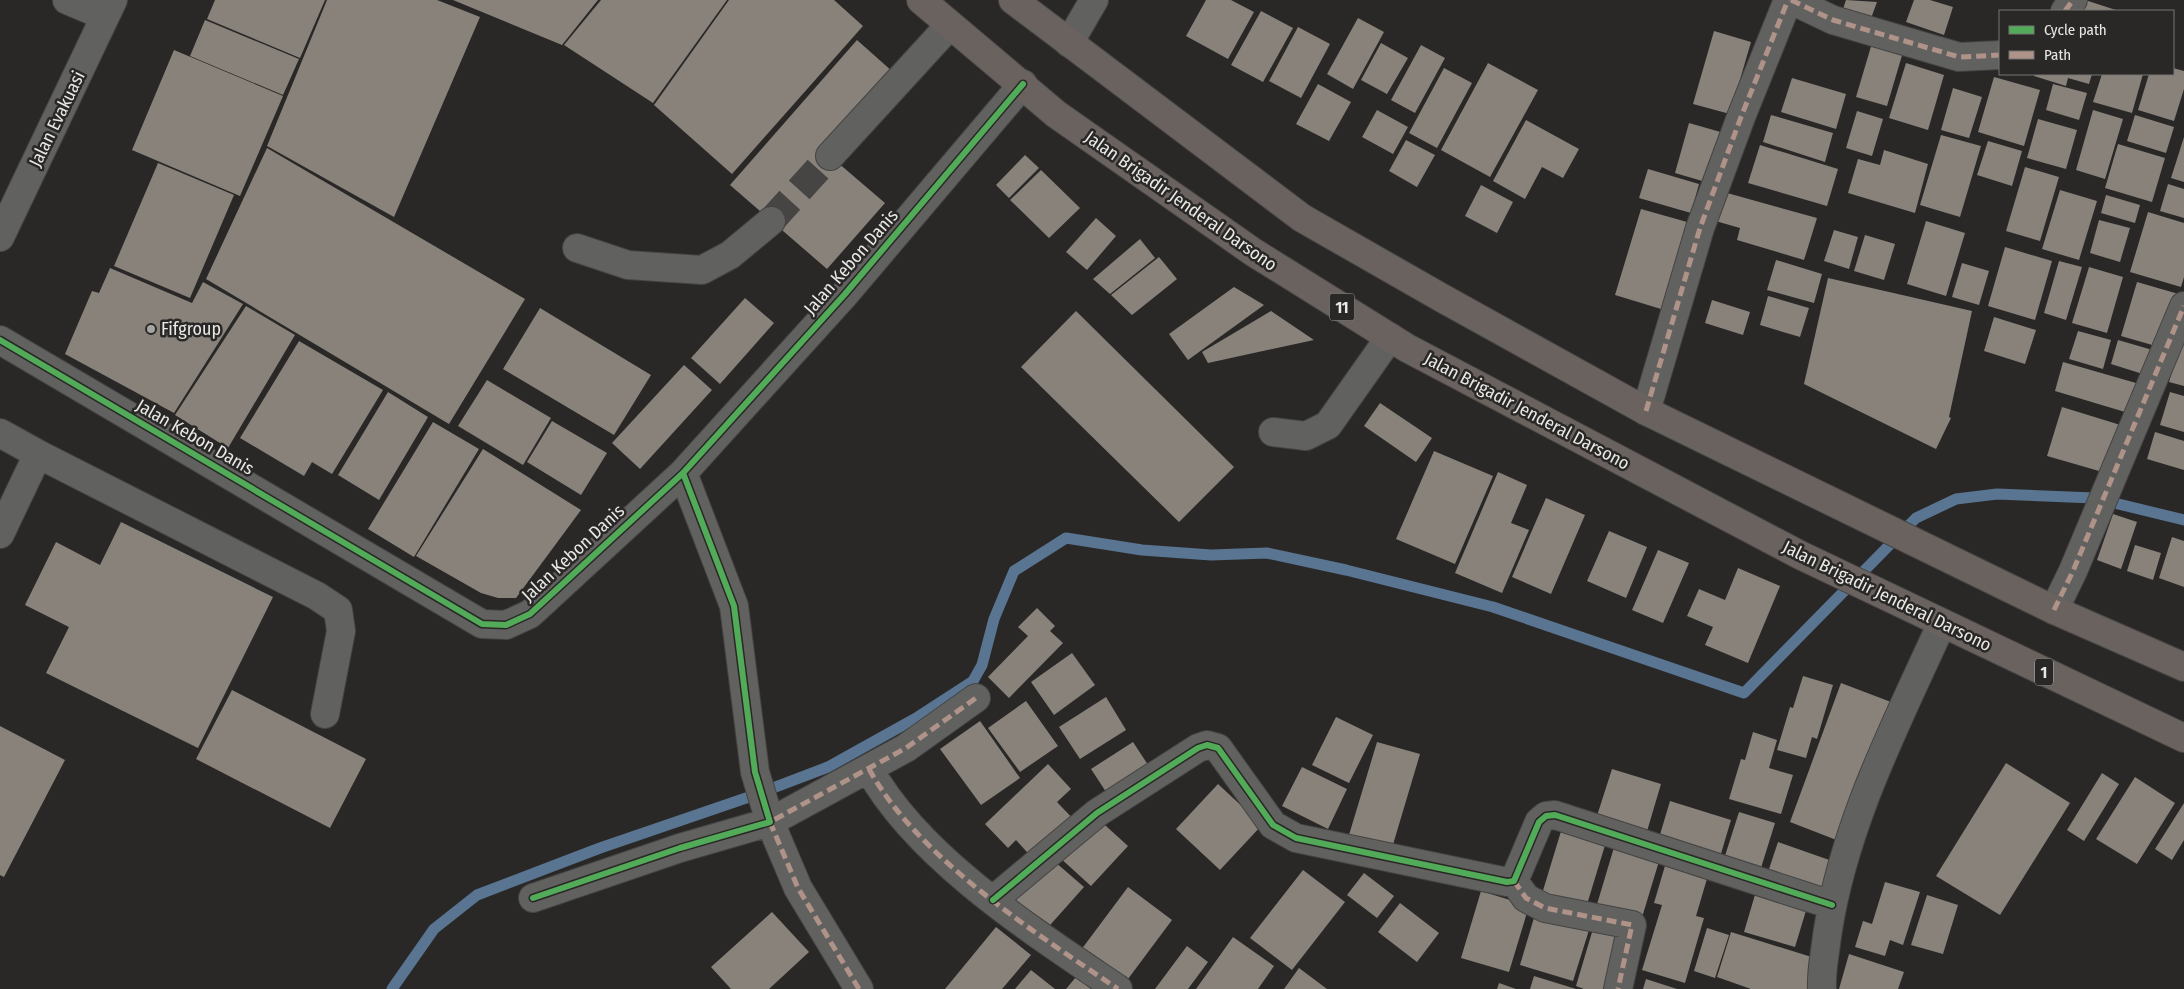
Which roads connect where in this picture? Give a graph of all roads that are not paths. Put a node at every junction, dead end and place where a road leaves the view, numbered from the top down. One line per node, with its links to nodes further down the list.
1 (67, 0): 7 (street)
2 (921, 0): 9 (highway, Jalan Brigadir Jenderal Darsono / 11)
3 (1014, 0): 10 (highway)
4 (1094, 0): 10 (street)
5 (1790, 0): 11 (street); 20 (street)
6 (2074, 0): 8 (street)
7 (109, 8): 15 (street, Jalan Evakuasi)
8 (2066, 10)
9 (950, 25): 12 (highway, Jalan Brigadir Jenderal Darsono / 11); 13 (street)
10 (1068, 43): 20 (highway)
11 (1999, 55)
12 (1023, 84): 18 (highway, Jalan Brigadir Jenderal Darsono / 11); 24 (street, Jalan Kebon Danis)
13 (830, 156)
14 (771, 221): 16 (street)
15 (0, 237)
16 (577, 248)
17 (2184, 306): 27 (street)
18 (1390, 337): 21 (street); 26 (highway, Jalan Brigadir Jenderal Darsono / 11)
19 (0, 340): 24 (street, Jalan Kebon Danis)
20 (1646, 411): 27 (highway)
21 (1273, 432)
22 (0, 433): 23 (street)
23 (38, 454): 25 (street); 31 (street)
24 (683, 473): 34 (street)
25 (0, 534)
26 (1800, 555): 28 (highway, Jalan Brigadir Jenderal Darsono / 1)
27 (2054, 610): 29 (highway)
28 (1942, 623): 32 (highway, Jalan Brigadir Jenderal Darsono / 1); 38 (street)
29 (2184, 667)
30 (976, 698): 33 (street)
31 (325, 714)
32 (2184, 738)
33 (869, 769): 34 (street); 37 (street)
34 (767, 816): 36 (street); 39 (street)
35 (1514, 881): 37 (street); 38 (street); 41 (street)
36 (533, 898)
37 (993, 900): 40 (street)
38 (1832, 905): 42 (street)
39 (859, 989)
40 (1118, 989)
41 (1618, 989)
42 (1822, 989)

